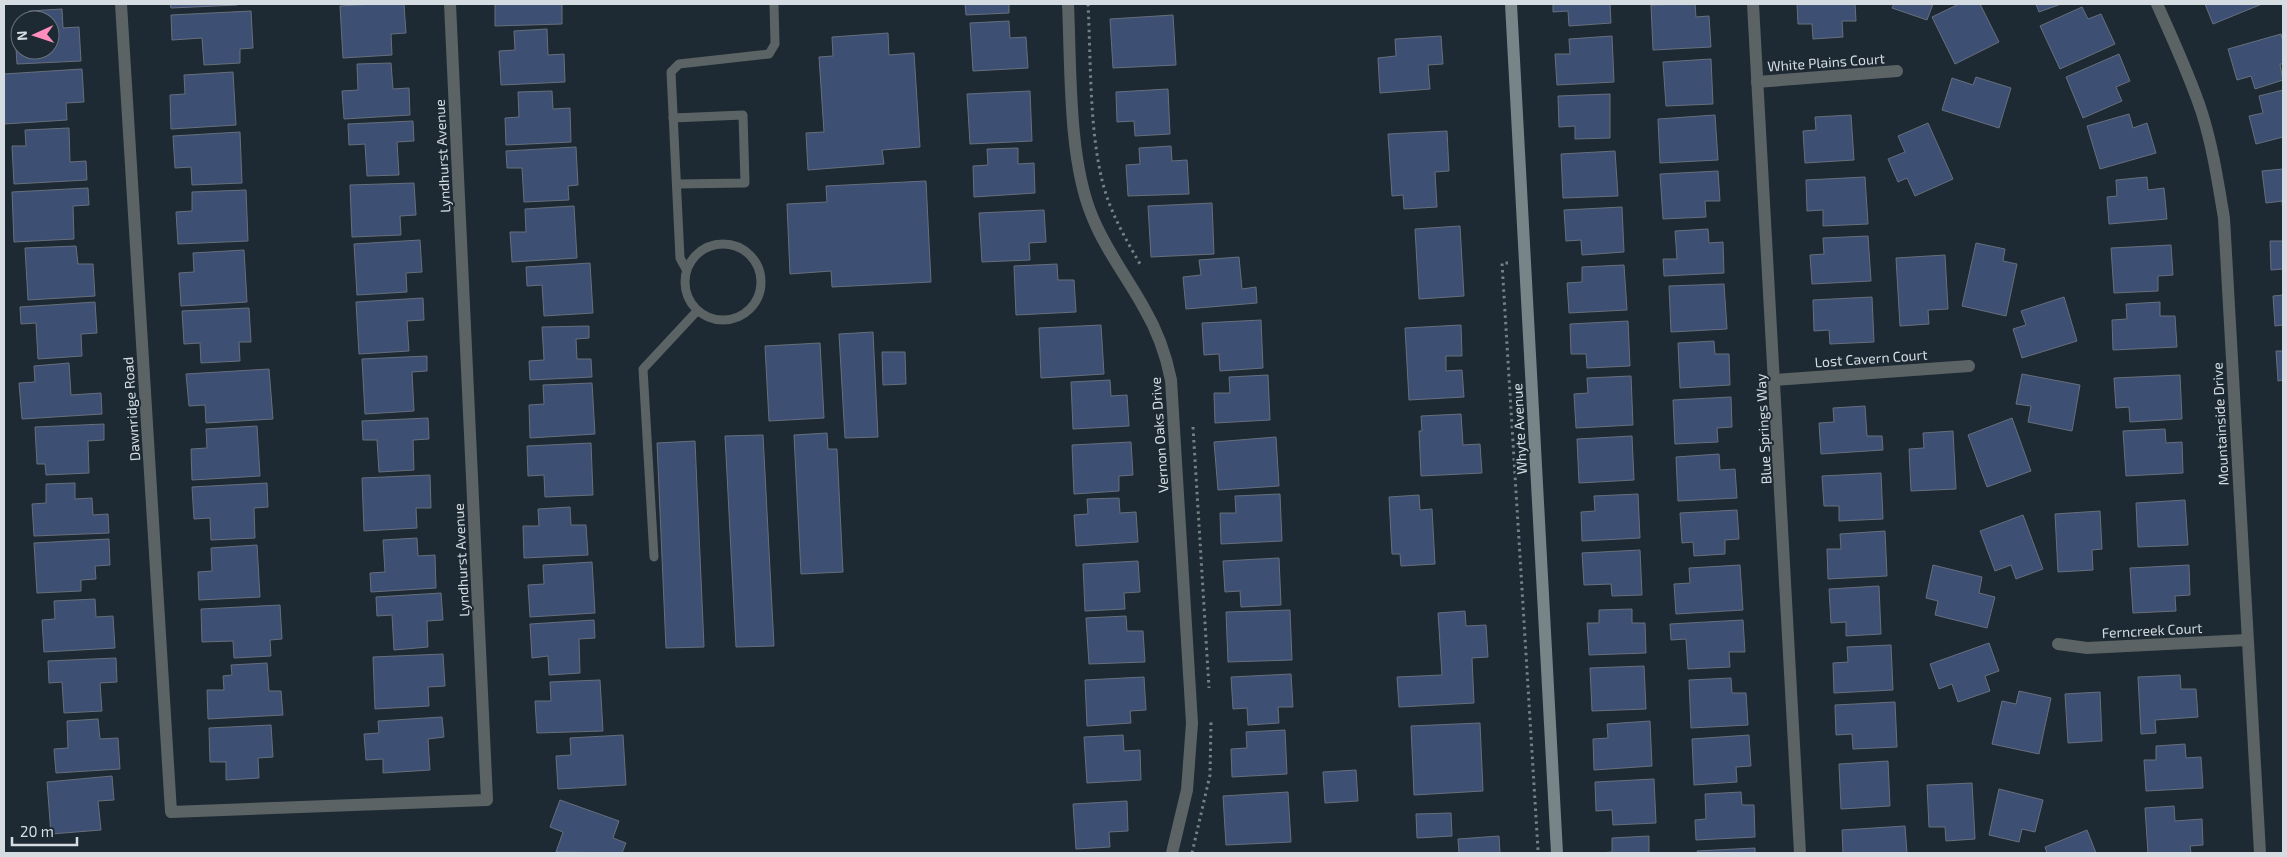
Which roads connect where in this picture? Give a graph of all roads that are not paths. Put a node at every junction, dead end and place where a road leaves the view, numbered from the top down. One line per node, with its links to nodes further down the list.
1 (121, 4): 19 (street, Dawnridge Road)
2 (450, 4): 19 (street, Lyndhurst Avenue)
3 (774, 4): 10 (lane)
4 (1068, 4): 20 (street, Vernon Oaks Drive)
5 (1511, 4): 21 (street, Whyte Avenue)
6 (1753, 4): 9 (street, Blue Springs Way)
7 (2157, 4): 17 (street, Mountainside Drive)
8 (1897, 71): 9 (street, White Plains Court)
9 (1757, 82): 15 (street, Blue Springs Way)
10 (673, 118): 11 (lane); 11 (lane)
11 (677, 184): 12 (lane)
12 (686, 269): 13 (lane); 13 (lane)
13 (697, 311): 16 (lane)
14 (1969, 366): 15 (street, Lost Cavern Court)
15 (1775, 380): 22 (street, Blue Springs Way)
16 (654, 557)
17 (2248, 640): 18 (street, Ferncreek Court); 23 (street, Mountainside Drive)
18 (2058, 644)
19 (171, 812)
20 (1172, 853)
21 (1557, 853)
22 (1800, 853)
23 (2260, 853)

